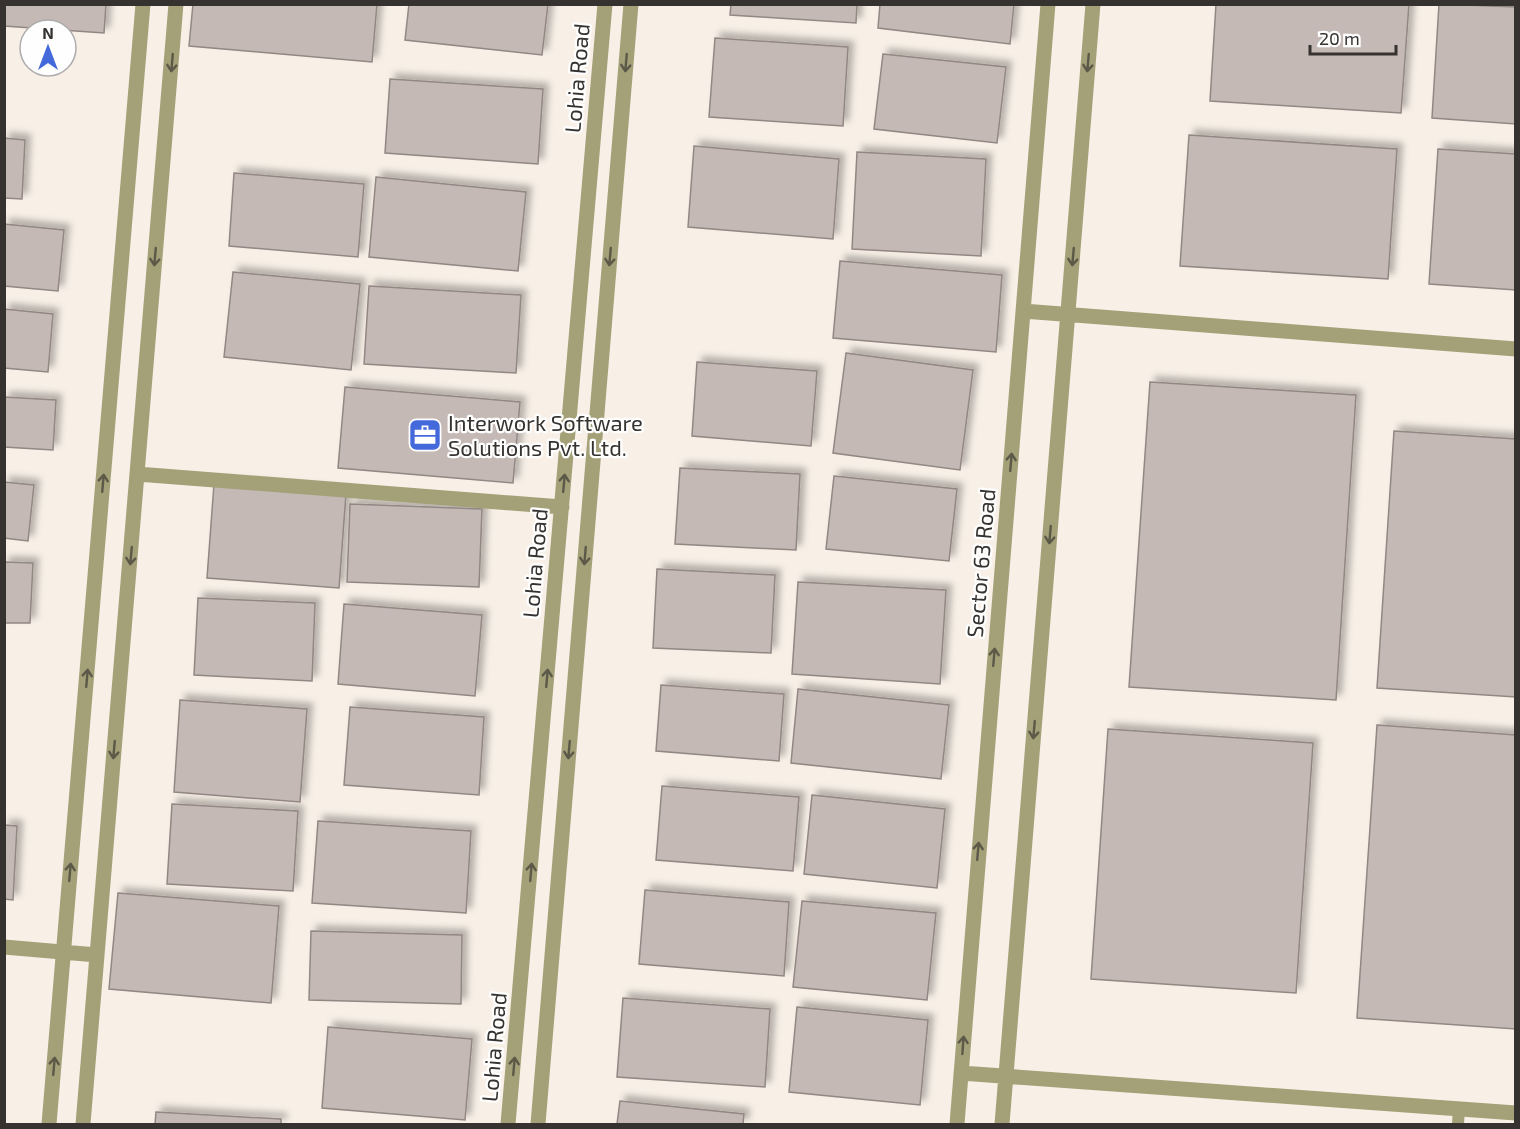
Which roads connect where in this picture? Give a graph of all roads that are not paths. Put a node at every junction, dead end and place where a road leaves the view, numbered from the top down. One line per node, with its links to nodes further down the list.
1 (143, 4): 13 (street, one-way to 1)
2 (176, 4): 10 (street, one-way to 10)
3 (605, 4): 11 (street, Lohia Road, one-way to 3)
4 (630, 4): 22 (street, one-way to 22)
5 (1048, 4): 7 (street, Sector 63 Road)
6 (1093, 4): 8 (street, one-way to 8)
7 (1023, 311): 8 (street); 15 (street, Sector 63 Road, one-way to 7)
8 (1068, 314): 9 (street); 16 (street, one-way to 16)
9 (1515, 350)
10 (137, 474): 11 (street); 14 (street, one-way to 14)
11 (562, 507): 21 (street, Lohia Road, one-way to 11)
12 (4, 947): 13 (street)
13 (64, 953): 14 (street); 19 (street, one-way to 13)
14 (98, 956): 20 (street)
15 (961, 1073): 16 (street); 23 (street, Sector 63 Road)
16 (1006, 1076): 17 (street); 24 (street)
17 (1459, 1108): 18 (street); 25 (lane)
18 (1515, 1113)
19 (49, 1125)
20 (83, 1125)
21 (508, 1125)
22 (538, 1125)
23 (957, 1125)
24 (1002, 1125)
25 (1458, 1125)

